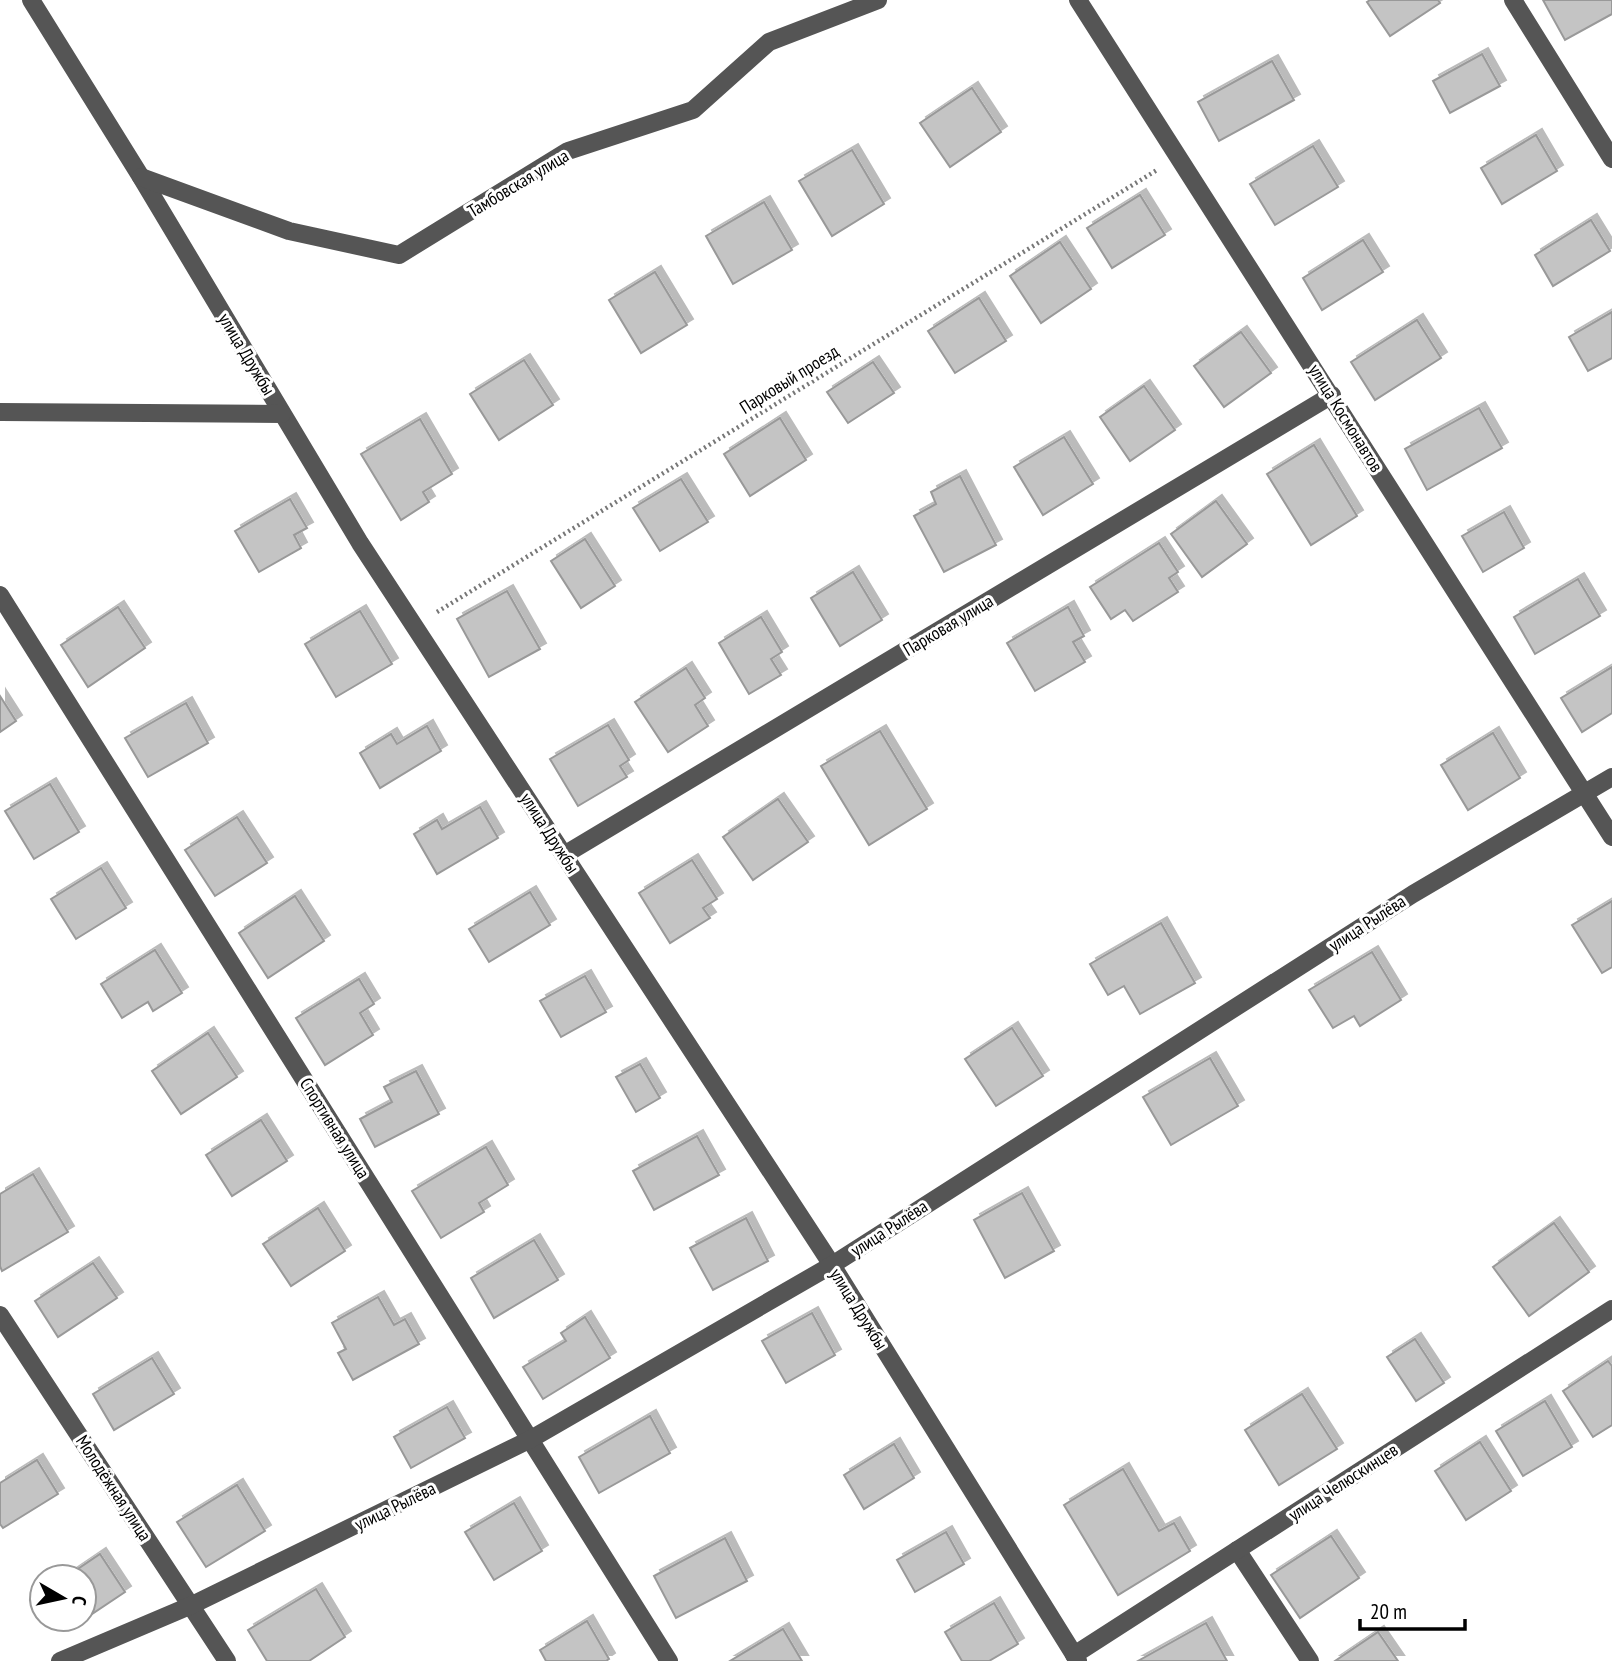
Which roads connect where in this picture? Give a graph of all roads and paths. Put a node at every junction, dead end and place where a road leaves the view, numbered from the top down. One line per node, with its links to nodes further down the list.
1 (31, 0): 7 (street, улица Дружбы)
2 (877, 0): 7 (street, Тамбовская улица)
3 (1078, 0): 5 (street, улица Космонавтов)
4 (1513, 0): 6 (street)
5 (1179, 156): 8 (street, улица Космонавтов); 12 (path, Парковый проезд)
6 (1612, 159)
7 (141, 177): 10 (street, улица Дружбы)
8 (1332, 395): 14 (street, улица Космонавтов); 16 (street, Парковая улица)
9 (0, 412): 10 (street)
10 (282, 414): 12 (street, улица Дружбы)
11 (0, 595): 20 (street, Спортивная улица)
12 (414, 626): 16 (street, улица Дружбы)
13 (1612, 777): 14 (street, улица Рылёва)
14 (1585, 794): 15 (street, улица Космонавтов); 17 (street, улица Рылёва)
15 (1612, 837)
16 (564, 855): 17 (street, улица Дружбы)
17 (832, 1265): 20 (street, улица Рылёва); 23 (street, улица Дружбы)
18 (1612, 1309): 21 (street, улица Челюскинцев)
19 (0, 1315): 22 (street, Молодёжная улица)
20 (531, 1439): 22 (street, улица Рылёва); 26 (street, Спортивная улица)
21 (1237, 1550): 23 (street, улица Челюскинцев); 27 (street)
22 (192, 1605): 24 (street, улица Рылёва); 25 (street, Молодёжная улица)
23 (1076, 1658)
24 (60, 1661)
25 (227, 1661)
26 (669, 1661)
27 (1310, 1661)

